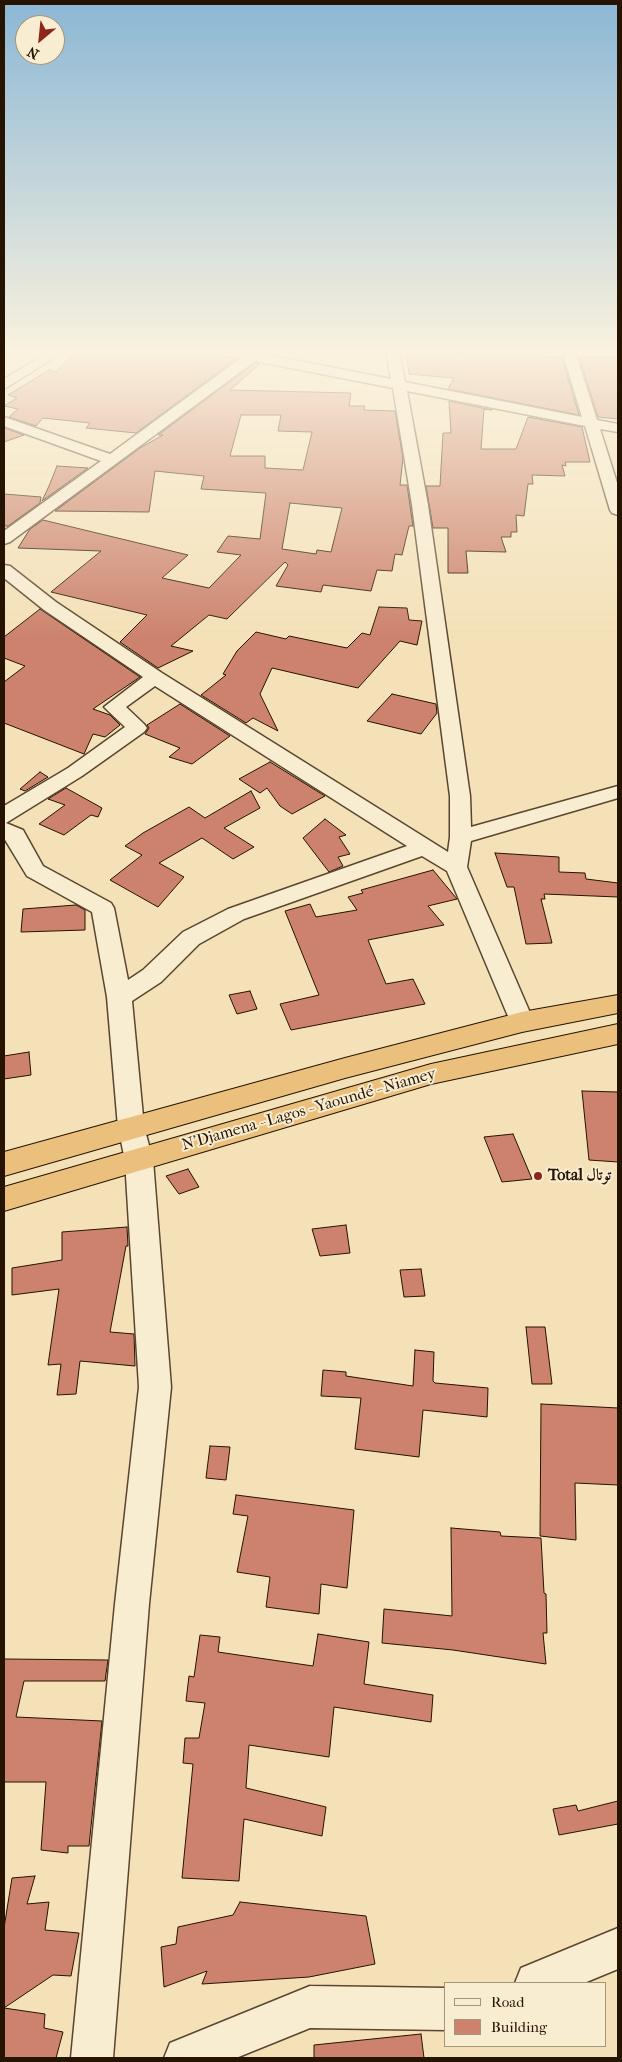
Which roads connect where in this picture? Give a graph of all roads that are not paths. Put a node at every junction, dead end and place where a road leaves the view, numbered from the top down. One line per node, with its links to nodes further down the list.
1 (77, 447): 5 (street)
2 (126, 447): 5 (street)
3 (410, 447): 13 (street)
4 (598, 447): 6 (street)
5 (110, 459): 7 (street)
6 (618, 510)
7 (4, 539)
8 (4, 570): 9 (street)
9 (155, 677): 11 (street); 14 (street)
10 (618, 792): 13 (street)
11 (4, 817)
12 (4, 828): 16 (street)
13 (461, 837): 15 (street)
14 (425, 847): 15 (street); 16 (street)
15 (456, 867): 18 (street)
16 (119, 997): 20 (street)
17 (618, 1004): 18 (highway, N'Djamena - Lagos - Yaoundé - Niamey)
18 (522, 1022): 20 (highway, N'Djamena - Lagos - Yaoundé - Niamey)
19 (618, 1034): 21 (highway, N'Djamena - Lagos - Yaoundé - Niamey)
20 (131, 1127): 21 (street); 22 (highway, N'Djamena - Lagos - Yaoundé - Niamey)
21 (139, 1160): 23 (highway, N'Djamena - Lagos - Yaoundé - Niamey); 27 (street)
22 (4, 1164)
23 (4, 1199)
24 (618, 1948): 25 (street)
25 (538, 1982)
26 (444, 2009): 28 (street)
27 (92, 2058)
28 (185, 2058)

